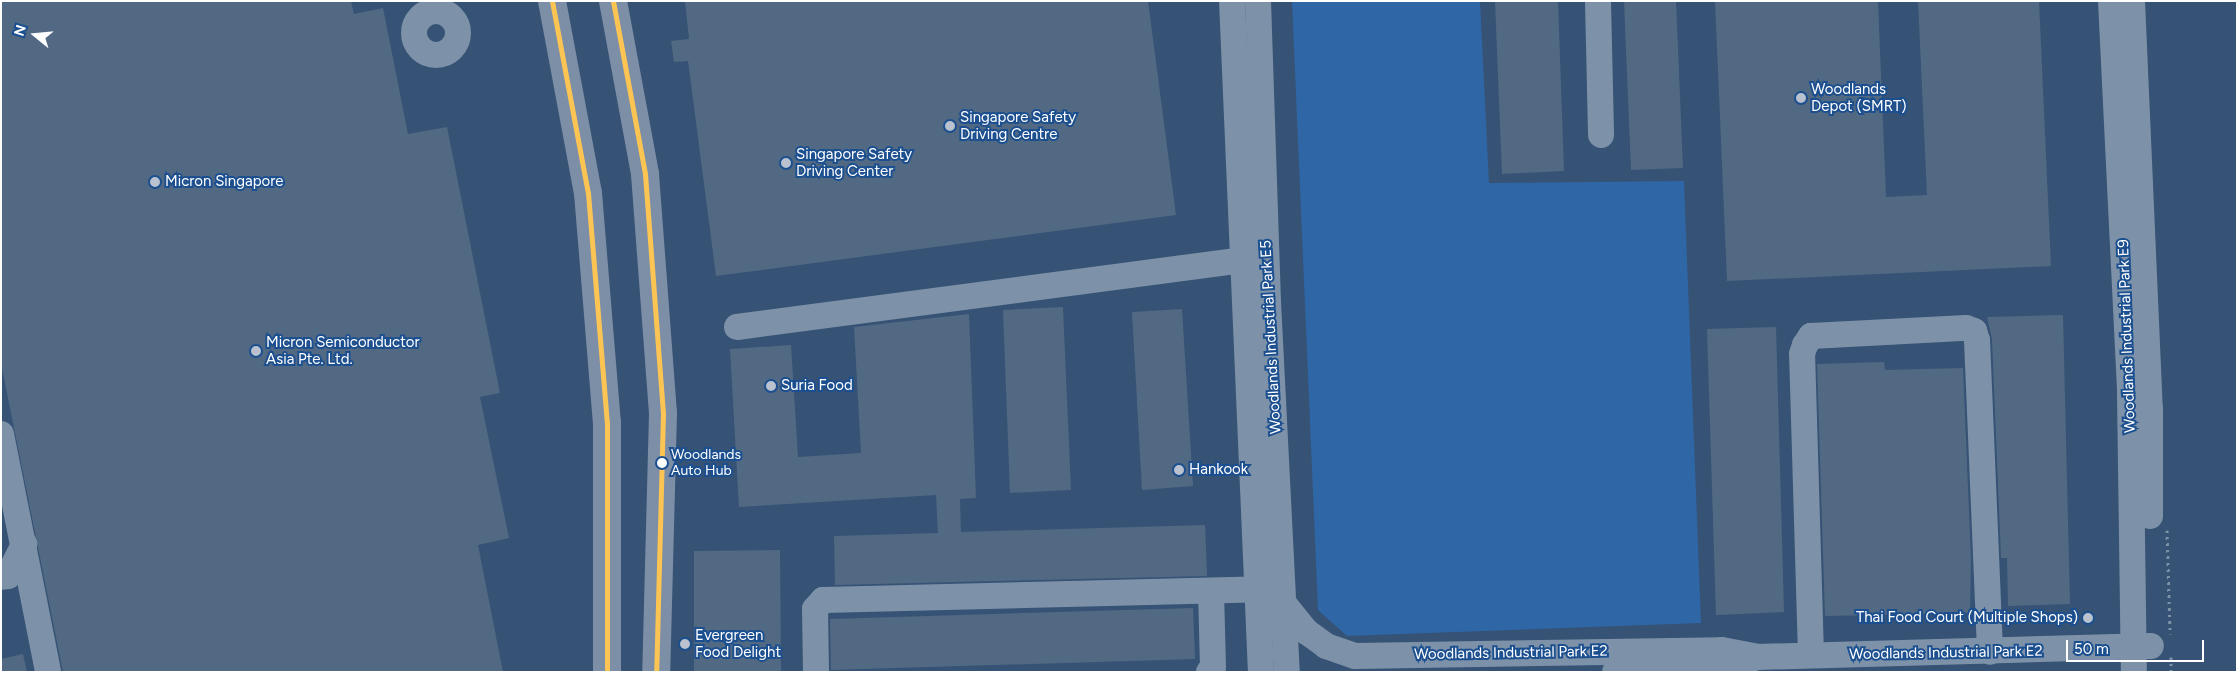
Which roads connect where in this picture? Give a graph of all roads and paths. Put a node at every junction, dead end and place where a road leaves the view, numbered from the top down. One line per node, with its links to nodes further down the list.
1 (552, 1): 22 (main road)
2 (613, 1): 23 (main road)
3 (1232, 1): 9 (street, Woodlands Industrial Park E5)
4 (1258, 1): 16 (street, Woodlands Industrial Park E5)
5 (1598, 1): 8 (street)
6 (2111, 1): 19 (street, Woodlands Industrial Park E9)
7 (2132, 1): 19 (street, Woodlands Industrial Park E9)
8 (1602, 135)
9 (1243, 260): 10 (street); 14 (street, Woodlands Industrial Park E5)
10 (737, 327)
11 (1, 434): 12 (street)
12 (24, 544): 13 (street); 21 (street)
13 (1, 577)
14 (1257, 589): 15 (street); 16 (street); 26 (street, Woodlands Industrial Park E5)
15 (1211, 591): 24 (street); 25 (street)
16 (1284, 596): 20 (street, Woodlands Industrial Park E2); 27 (street, Woodlands Industrial Park E5)
17 (1990, 652): 18 (street, Woodlands Industrial Park E2); 18 (street); 19 (street, Woodlands Industrial Park E2)
18 (1811, 655): 20 (street, Woodlands Industrial Park E2)
19 (2140, 655): 29 (street, Woodlands Industrial Park E9)
20 (1757, 657): 28 (street, Woodlands Industrial Park E2)
21 (48, 672)
22 (607, 672)
23 (656, 672)
24 (816, 672)
25 (1209, 672)
26 (1261, 672)
27 (1287, 672)
28 (1615, 672)
29 (2150, 672)

